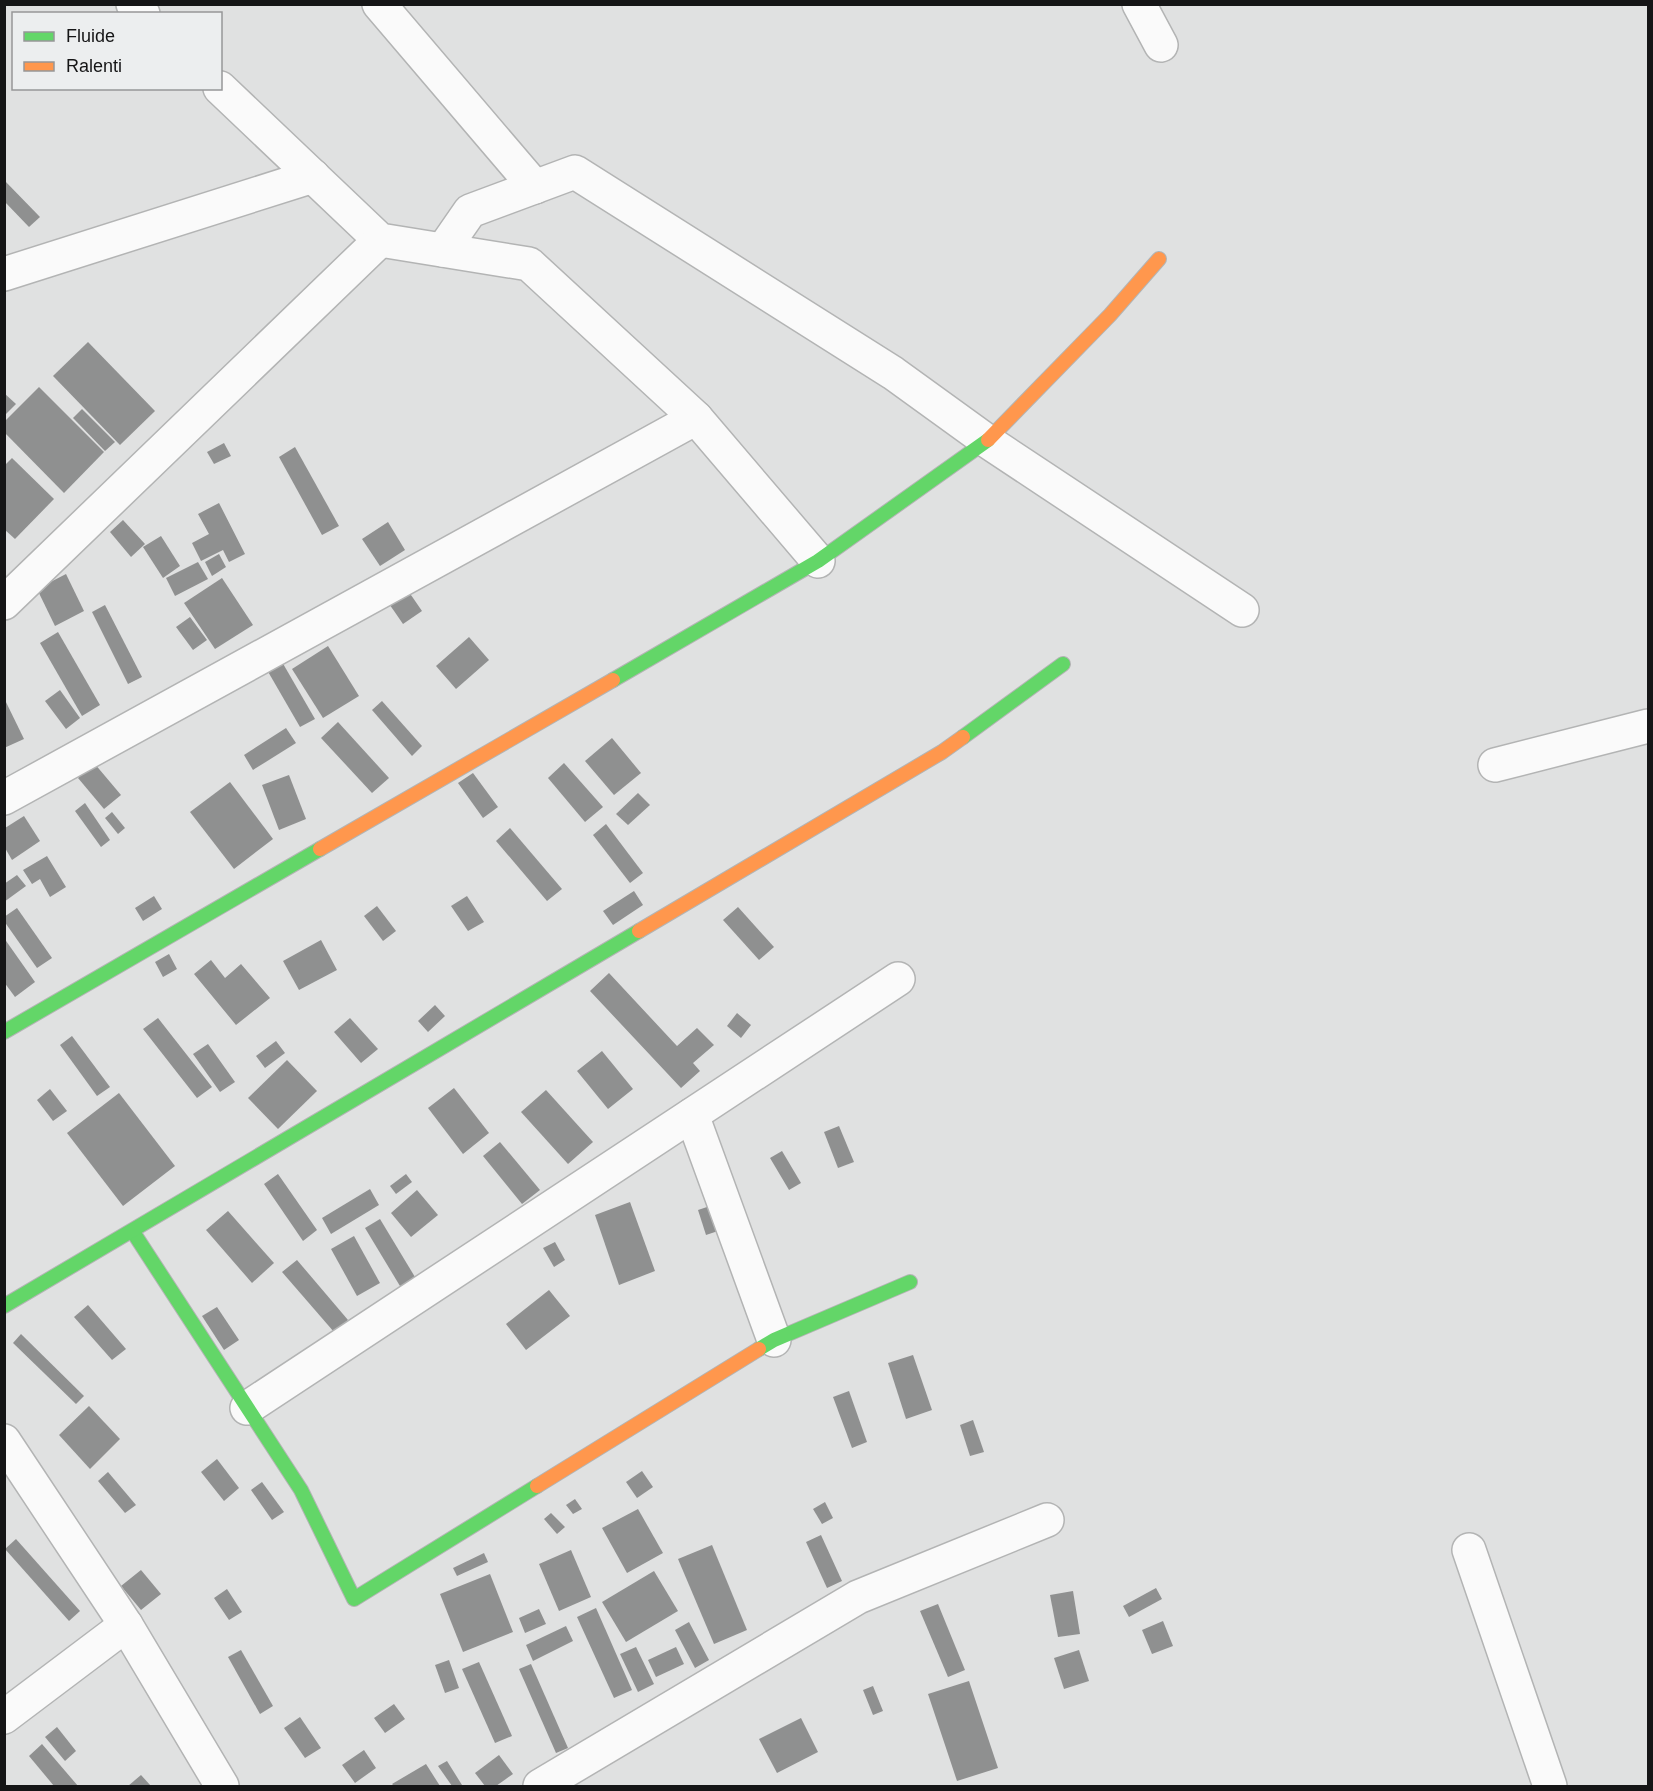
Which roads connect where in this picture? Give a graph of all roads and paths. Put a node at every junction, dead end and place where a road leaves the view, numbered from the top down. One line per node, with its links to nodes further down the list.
1 (379, 4): 6 (street)
2 (1139, 4): 3 (street)
3 (1161, 45)
4 (222, 90): 5 (street)
5 (313, 176): 7 (street); 10 (street)
6 (535, 187): 8 (street); 12 (street)
7 (380, 240): 8 (street); 14 (street)
8 (443, 250): 11 (street)
9 (1159, 259): 12 (street)
10 (11, 264)
11 (696, 418): 13 (street); 19 (street)
12 (987, 441): 13 (street); 15 (street)
13 (818, 561): 21 (street)
14 (6, 599)
15 (1242, 610)
16 (1063, 664): 23 (street)
17 (1648, 726): 18 (street)
18 (1495, 765)
19 (4, 798)
20 (898, 980): 22 (street)
21 (4, 1032)
22 (692, 1114): 26 (street); 27 (street)
23 (133, 1232): 25 (street); 27 (street)
24 (910, 1282): 26 (street)
25 (4, 1306)
26 (774, 1340): 27 (street)
27 (247, 1408)
28 (4, 1441): 31 (street)
29 (1047, 1520): 34 (street)
30 (1469, 1550): 35 (street)
31 (126, 1625): 32 (street); 33 (street)
32 (4, 1717)
33 (222, 1786)
34 (540, 1786)
35 (1550, 1786)

